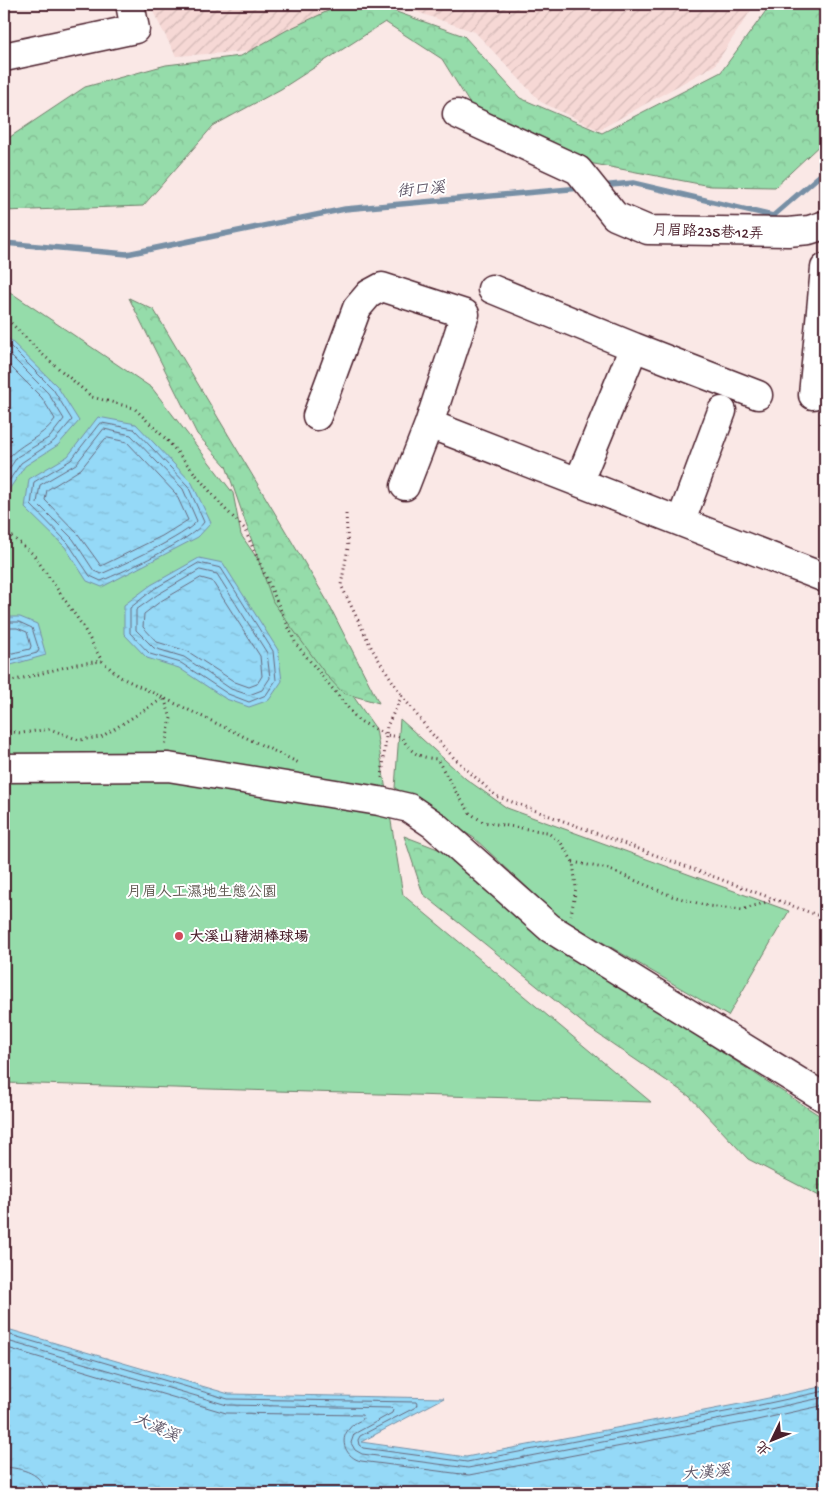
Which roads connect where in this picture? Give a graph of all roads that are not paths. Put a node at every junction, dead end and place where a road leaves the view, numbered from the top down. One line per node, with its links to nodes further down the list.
1 (133, 16): 2 (street)
2 (4, 57)
3 (456, 114): 4 (street, 月眉路235巷12弄)
4 (825, 225)
5 (825, 268): 9 (street)
6 (492, 289): 7 (street)
7 (634, 348): 8 (street); 13 (street)
8 (758, 394)
9 (813, 395)
10 (722, 411): 15 (street)
11 (317, 416): 12 (street)
12 (429, 424): 13 (street); 14 (street)
13 (579, 481): 15 (street)
14 (405, 486)
15 (681, 521): 16 (street)
16 (825, 578)
17 (4, 768): 18 (street)
18 (825, 1098)

